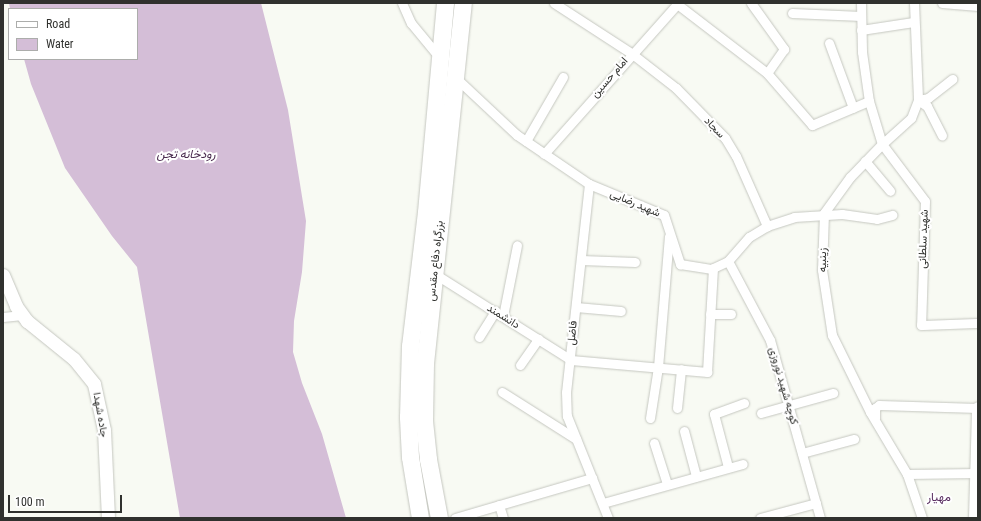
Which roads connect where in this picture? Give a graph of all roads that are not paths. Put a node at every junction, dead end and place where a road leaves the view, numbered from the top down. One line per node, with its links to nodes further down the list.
1 (402, 3): 17 (street)
2 (444, 3): 17 (highway, بزرگراه دفاع مقدس)
3 (463, 3): 20 (highway, بزرگراه دفاع مقدس)
4 (554, 3): 16 (street, سجاد)
5 (751, 3): 18 (street)
6 (861, 3): 12 (street)
7 (914, 3): 13 (street)
8 (942, 3): 10 (street)
9 (677, 4): 16 (street, امام حسین); 18 (street)
10 (978, 6)
11 (792, 13): 12 (street)
12 (861, 16): 14 (street)
13 (914, 22): 14 (street); 22 (street)
14 (861, 30): 23 (street)
15 (829, 43): 24 (street)
16 (631, 53): 28 (street, امام حسین); 34 (street, سجاد)
17 (439, 58): 82 (highway, بزرگراه دفاع مقدس)
18 (767, 73): 24 (street)
19 (563, 77): 26 (street)
20 (456, 78): 26 (street, شهید رضایی); 41 (highway, بزرگراه دفاع مقدس)
21 (952, 80): 22 (street)
22 (918, 100): 25 (street); 27 (street)
23 (869, 101): 24 (street); 27 (street)
24 (853, 108)
25 (942, 135)
26 (526, 141): 28 (street, شهید رضایی)
27 (882, 144): 29 (street); 50 (street, شهید سلطانی)
28 (544, 154): 30 (street, شهید رضایی)
29 (866, 161): 31 (street); 32 (street)
30 (589, 184): 35 (street, شهید رضایی); 37 (street, فاضل)
31 (890, 191)
32 (824, 213): 33 (street, شهید رضایی); 34 (street, شهید رضایی); 65 (street, زینبیه)
33 (892, 215)
34 (767, 226): 38 (street, شهید رضایی)
35 (669, 231): 40 (street, شهید رضایی); 55 (street)
36 (517, 245): 45 (street)
37 (581, 260): 39 (street); 43 (street, فاضل)
38 (728, 261): 40 (street, شهید رضایی); 60 (street, کوچه شهید نوروزی)
39 (634, 262)
40 (713, 268): 46 (street)
41 (435, 274): 45 (street, دانشمند); 83 (highway, بزرگراه دفاع مقدس)
42 (3, 276): 48 (street, جاده شهدا)
43 (576, 307): 44 (street); 53 (street, فاضل)
44 (621, 311)
45 (499, 314): 51 (street); 52 (street, دانشمند)
46 (710, 314): 47 (street); 56 (street)
47 (731, 314)
48 (22, 315): 49 (street); 81 (street, جاده شهدا)
49 (3, 317)
50 (978, 323)
51 (479, 337)
52 (538, 339): 53 (street, دانشمند); 54 (street)
53 (571, 360): 55 (street); 67 (street, فاضل)
54 (520, 365)
55 (658, 367): 56 (street); 64 (street)
56 (682, 369): 61 (street)
57 (502, 392): 67 (street)
58 (833, 393): 60 (street)
59 (744, 403): 72 (street)
60 (788, 406): 63 (street); 70 (street, کوچه شهید نوروزی)
61 (677, 408)
62 (978, 408): 65 (street); 74 (street)
63 (761, 413)
64 (650, 418)
65 (875, 421): 73 (street, زینبیه)
66 (684, 431): 75 (street)
67 (576, 439): 76 (street, فاضل)
68 (854, 439): 70 (street)
69 (654, 443): 77 (street)
70 (802, 453): 79 (street, کوچه شهید نوروزی)
71 (742, 464): 72 (street)
72 (728, 467): 75 (street)
73 (907, 474): 74 (street); 89 (street, زینبیه)
74 (977, 474): 90 (street)
75 (696, 476): 77 (street)
76 (592, 478): 78 (street, فاضل); 80 (street)
77 (667, 484): 78 (street)
78 (603, 503): 86 (street, فاضل)
79 (816, 503): 87 (street); 88 (street, کوچه شهید نوروزی)
80 (499, 505): 84 (street); 85 (street)
81 (108, 518)
82 (420, 518)
83 (439, 518)
84 (455, 518)
85 (503, 518)
86 (608, 518)
87 (760, 518)
88 (820, 518)
89 (922, 518)
90 (975, 518)

